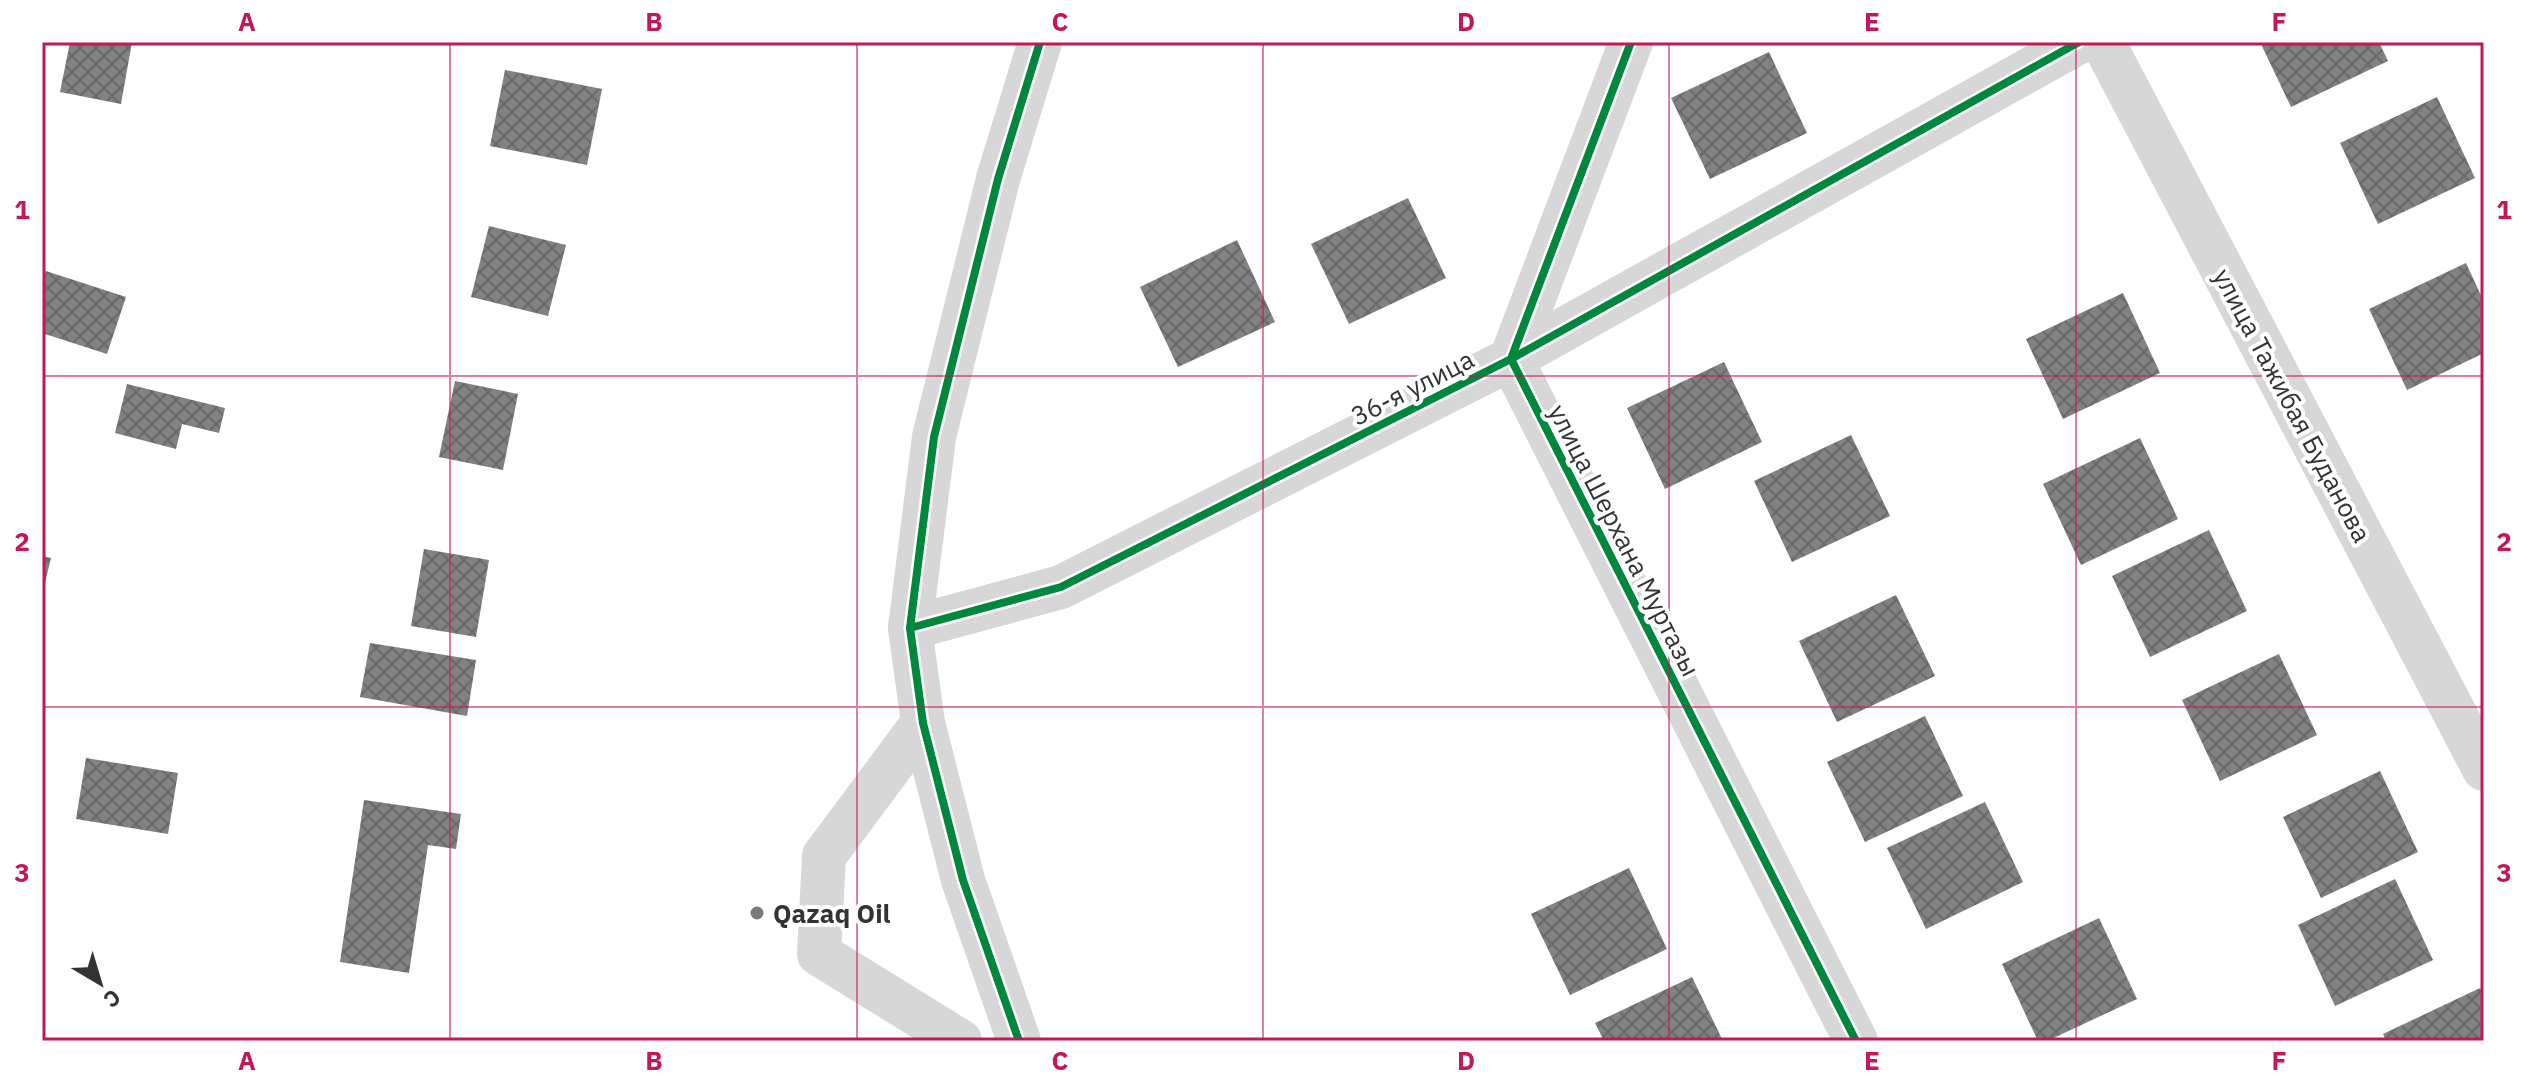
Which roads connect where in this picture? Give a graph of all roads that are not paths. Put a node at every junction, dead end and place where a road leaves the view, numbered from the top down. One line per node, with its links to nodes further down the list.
1 (1040, 42): 6 (street)
2 (1631, 42): 5 (street)
3 (2079, 42): 5 (street, 36-я улица)
4 (2103, 42): 8 (street, улица Тажибая Буданова)
5 (1511, 359): 6 (street, 36-я улица); 11 (street, улица Шерхана Муртазы)
6 (910, 628): 7 (street)
7 (923, 723): 9 (street); 10 (street)
8 (2484, 769)
9 (960, 1041)
10 (1019, 1041)
11 (1856, 1041)

